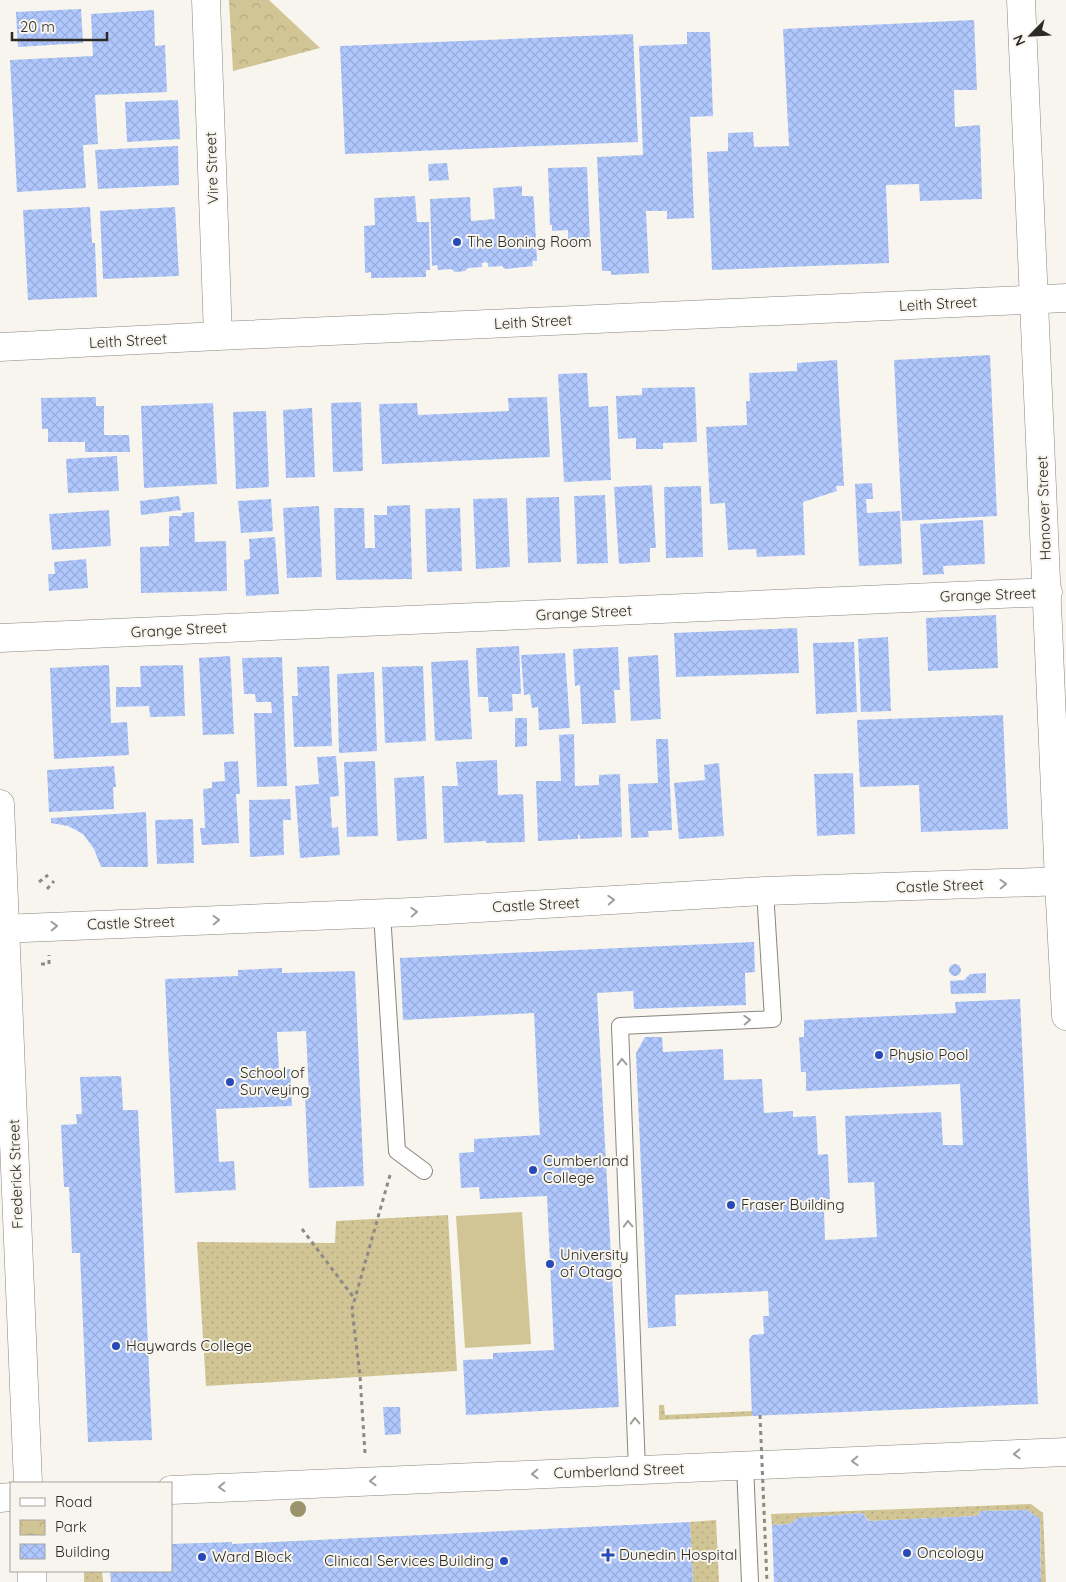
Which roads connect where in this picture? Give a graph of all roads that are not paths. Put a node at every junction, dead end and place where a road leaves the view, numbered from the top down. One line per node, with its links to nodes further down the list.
1 (206, 0): 5 (main road, Vire Street)
2 (1022, 0): 4 (main road, Hanover Street)
3 (1066, 298): 4 (main road, Leith Street)
4 (1035, 300): 5 (main road, Leith Street); 7 (main road, Hanover Street)
5 (218, 336): 6 (main road, Leith Street)
6 (0, 347)
7 (1048, 592): 8 (main road, Grange Street); 10 (main road, Hanover Street)
8 (0, 638)
9 (0, 804): 13 (main road, Frederick Street)
10 (1062, 882): 11 (main road, Castle Street, one-way to 10); 14 (main road, Hanover Street)
11 (765, 892): 12 (main road, Castle Street, one-way to 11); 19 (lane, one-way to 11)
12 (382, 913): 13 (main road, Castle Street, one-way to 12); 15 (lane)
13 (3, 929): 16 (main road, Frederick Street)
14 (1066, 1016)
15 (424, 1171)
16 (9, 1206): 20 (main road, Frederick Street)
17 (1066, 1452): 18 (main road, Cumberland Street, one-way to 18)
18 (745, 1465): 19 (main road, Cumberland Street); 22 (lane)
19 (637, 1470): 21 (main road, Cumberland Street, one-way to 21)
20 (28, 1482)
21 (172, 1490)
22 (750, 1582)

